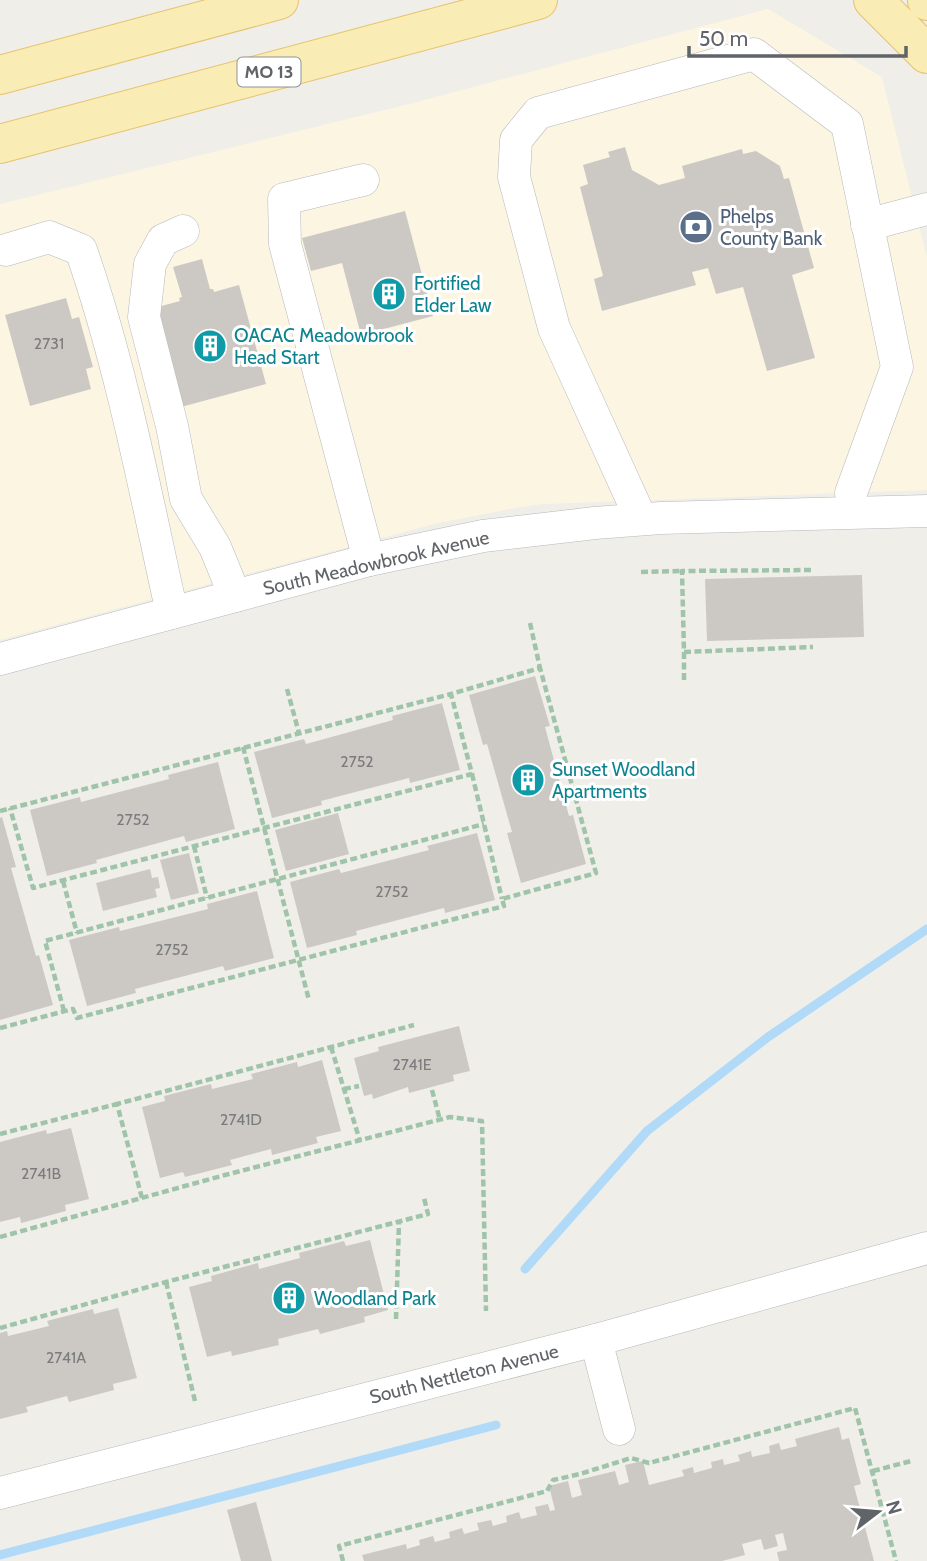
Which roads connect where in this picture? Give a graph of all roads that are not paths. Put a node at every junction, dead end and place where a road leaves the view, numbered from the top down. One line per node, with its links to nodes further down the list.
1 (279, 0): 5 (main road)
2 (538, 0): 6 (main road, MO 13)
3 (873, 0): 4 (main road)
4 (927, 54)
5 (0, 75)
6 (0, 144)
7 (363, 180): 15 (street)
8 (927, 209): 9 (street)
9 (867, 225): 12 (street); 14 (street)
10 (183, 231): 16 (street)
11 (6, 250): 17 (street)
12 (851, 493)
13 (927, 511): 14 (street, South Meadowbrook Avenue)
14 (641, 519): 15 (street, South Meadowbrook Avenue)
15 (369, 560): 16 (street, South Meadowbrook Avenue)
16 (235, 596): 17 (street, South Meadowbrook Avenue)
17 (172, 613): 18 (street, South Meadowbrook Avenue)
18 (0, 659)
19 (927, 1248): 20 (street, South Nettleton Avenue)
20 (596, 1340): 21 (street); 22 (street, South Nettleton Avenue)
21 (619, 1429)
22 (0, 1493)

